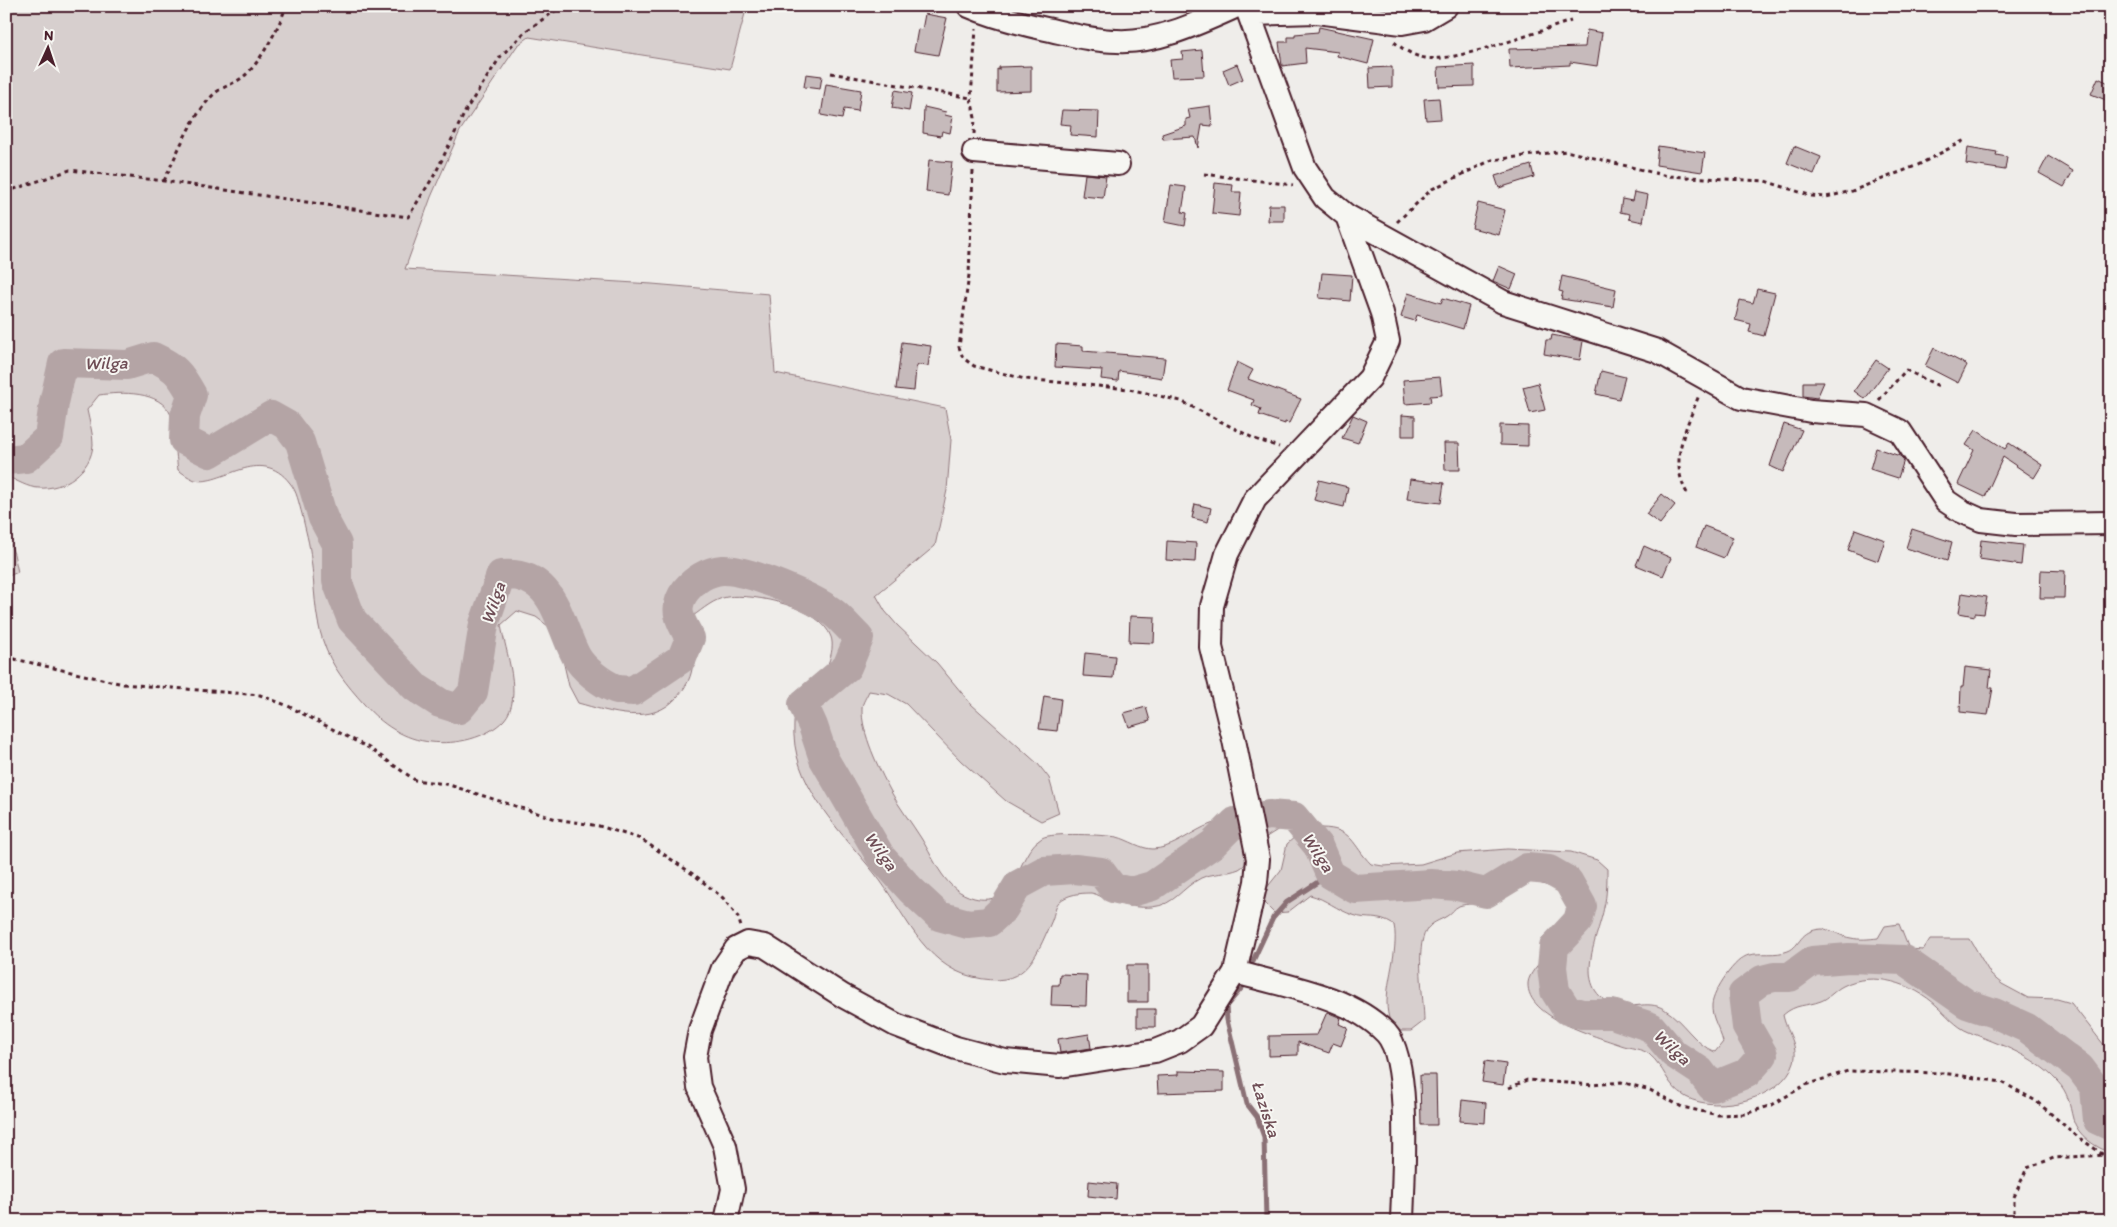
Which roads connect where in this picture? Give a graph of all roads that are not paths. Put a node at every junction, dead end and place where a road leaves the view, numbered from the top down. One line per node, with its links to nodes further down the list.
1 (1446, 6): 3 (street)
2 (973, 8): 3 (street)
3 (1244, 9): 6 (street)
4 (974, 152): 5 (street)
5 (1118, 164)
6 (1347, 216): 7 (street); 8 (street)
7 (2111, 523)
8 (1235, 972): 9 (street); 10 (street)
9 (726, 1221)
10 (1402, 1221)

